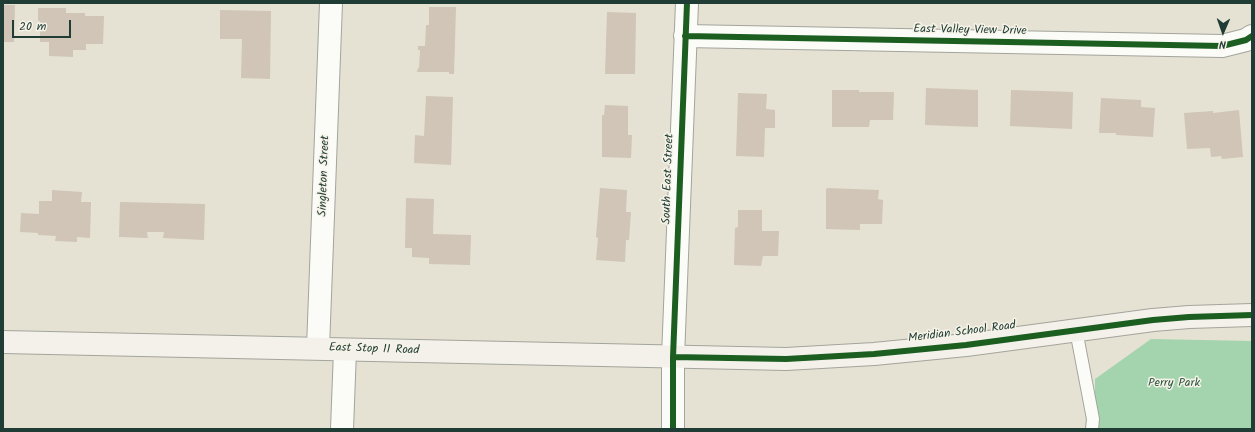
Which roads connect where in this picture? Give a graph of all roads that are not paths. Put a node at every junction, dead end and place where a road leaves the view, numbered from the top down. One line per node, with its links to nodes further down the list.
1 (331, 3): 8 (street, Singleton Street)
2 (687, 3): 3 (street, South East Street)
3 (685, 36): 4 (street, East Valley View Drive); 10 (street, South East Street)
4 (1252, 36)
5 (1252, 315): 6 (main road, Meridian School Road)
6 (1076, 330): 10 (main road, Meridian School Road); 13 (lane)
7 (3, 342): 8 (main road, East Stop 11 Road)
8 (318, 348): 9 (main road, East Stop 11 Road)
9 (345, 350): 10 (main road, East Stop 11 Road); 11 (street)
10 (673, 357): 12 (street)
11 (342, 429)
12 (673, 429)
13 (1092, 429)

